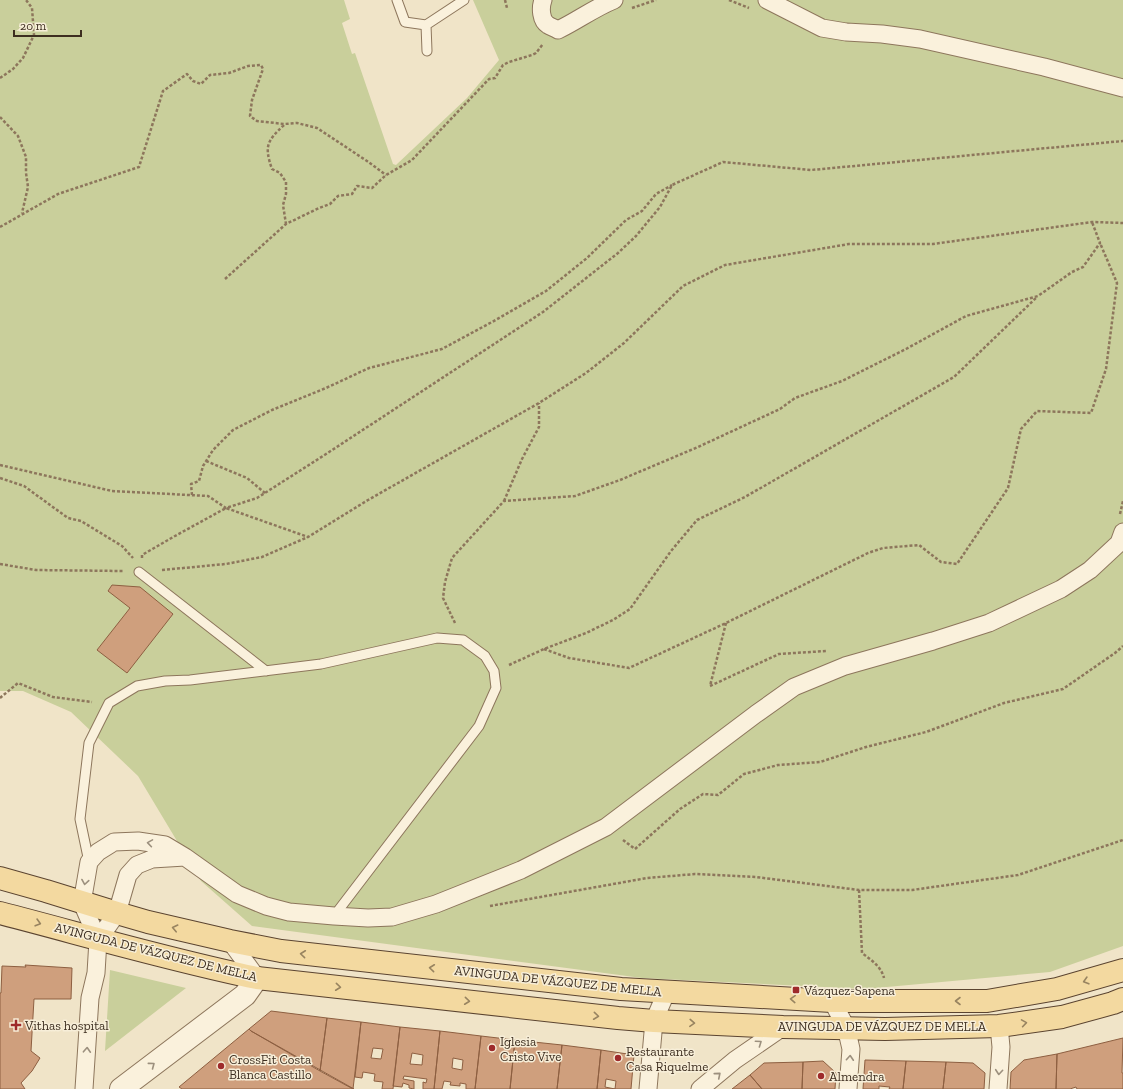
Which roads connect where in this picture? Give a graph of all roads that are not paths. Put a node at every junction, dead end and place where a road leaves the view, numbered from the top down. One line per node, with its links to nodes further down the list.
1 (397, 0): 6 (lane)
2 (464, 0): 6 (lane)
3 (543, 0): 4 (street)
4 (614, 0)
5 (767, 0): 8 (street)
6 (426, 25): 7 (lane)
7 (427, 51)
8 (1123, 88)
9 (1123, 532): 18 (street)
10 (139, 572): 11 (lane)
11 (266, 671): 13 (lane); 18 (lane)
12 (185, 857): 13 (street, one-way to 13); 17 (street); 18 (street)
13 (89, 862): 15 (street, one-way to 15)
14 (0, 878): 15 (main road, AVINGUDA DE VÁZQUEZ DE MELLA)
15 (82, 903): 17 (main road, AVINGUDA DE VÁZQUEZ DE MELLA); 19 (street)
16 (0, 912): 19 (main road, AVINGUDA DE VÁZQUEZ DE MELLA, one-way to 19)
17 (117, 913): 19 (street); 20 (main road, AVINGUDA DE VÁZQUEZ DE MELLA, one-way to 17)
18 (334, 916)
19 (98, 940): 22 (main road, AVINGUDA DE VÁZQUEZ DE MELLA); 30 (street, one-way to 19)
20 (230, 941): 22 (street); 23 (main road, AVINGUDA DE VÁZQUEZ DE MELLA, one-way to 20)
21 (1123, 970): 25 (main road, AVINGUDA DE VÁZQUEZ DE MELLA, one-way to 25)
22 (257, 978): 26 (main road, AVINGUDA DE VÁZQUEZ DE MELLA, one-way to 26); 31 (street, one-way to 22)
23 (666, 993): 25 (main road, AVINGUDA DE VÁZQUEZ DE MELLA, one-way to 23); 26 (street)
24 (1123, 999): 27 (main road, AVINGUDA DE VÁZQUEZ DE MELLA, one-way to 24)
25 (832, 1001): 29 (street)
26 (654, 1021): 28 (main road, AVINGUDA DE VÁZQUEZ DE MELLA, one-way to 28); 32 (street)
27 (999, 1026): 29 (main road, AVINGUDA DE VÁZQUEZ DE MELLA); 35 (street, one-way to 35)
28 (784, 1027): 29 (main road, AVINGUDA DE VÁZQUEZ DE MELLA); 33 (street, one-way to 28)
29 (846, 1027): 34 (street, one-way to 29)
30 (84, 1089)
31 (121, 1089)
32 (648, 1089)
33 (700, 1089)
34 (848, 1089)
35 (998, 1089)

